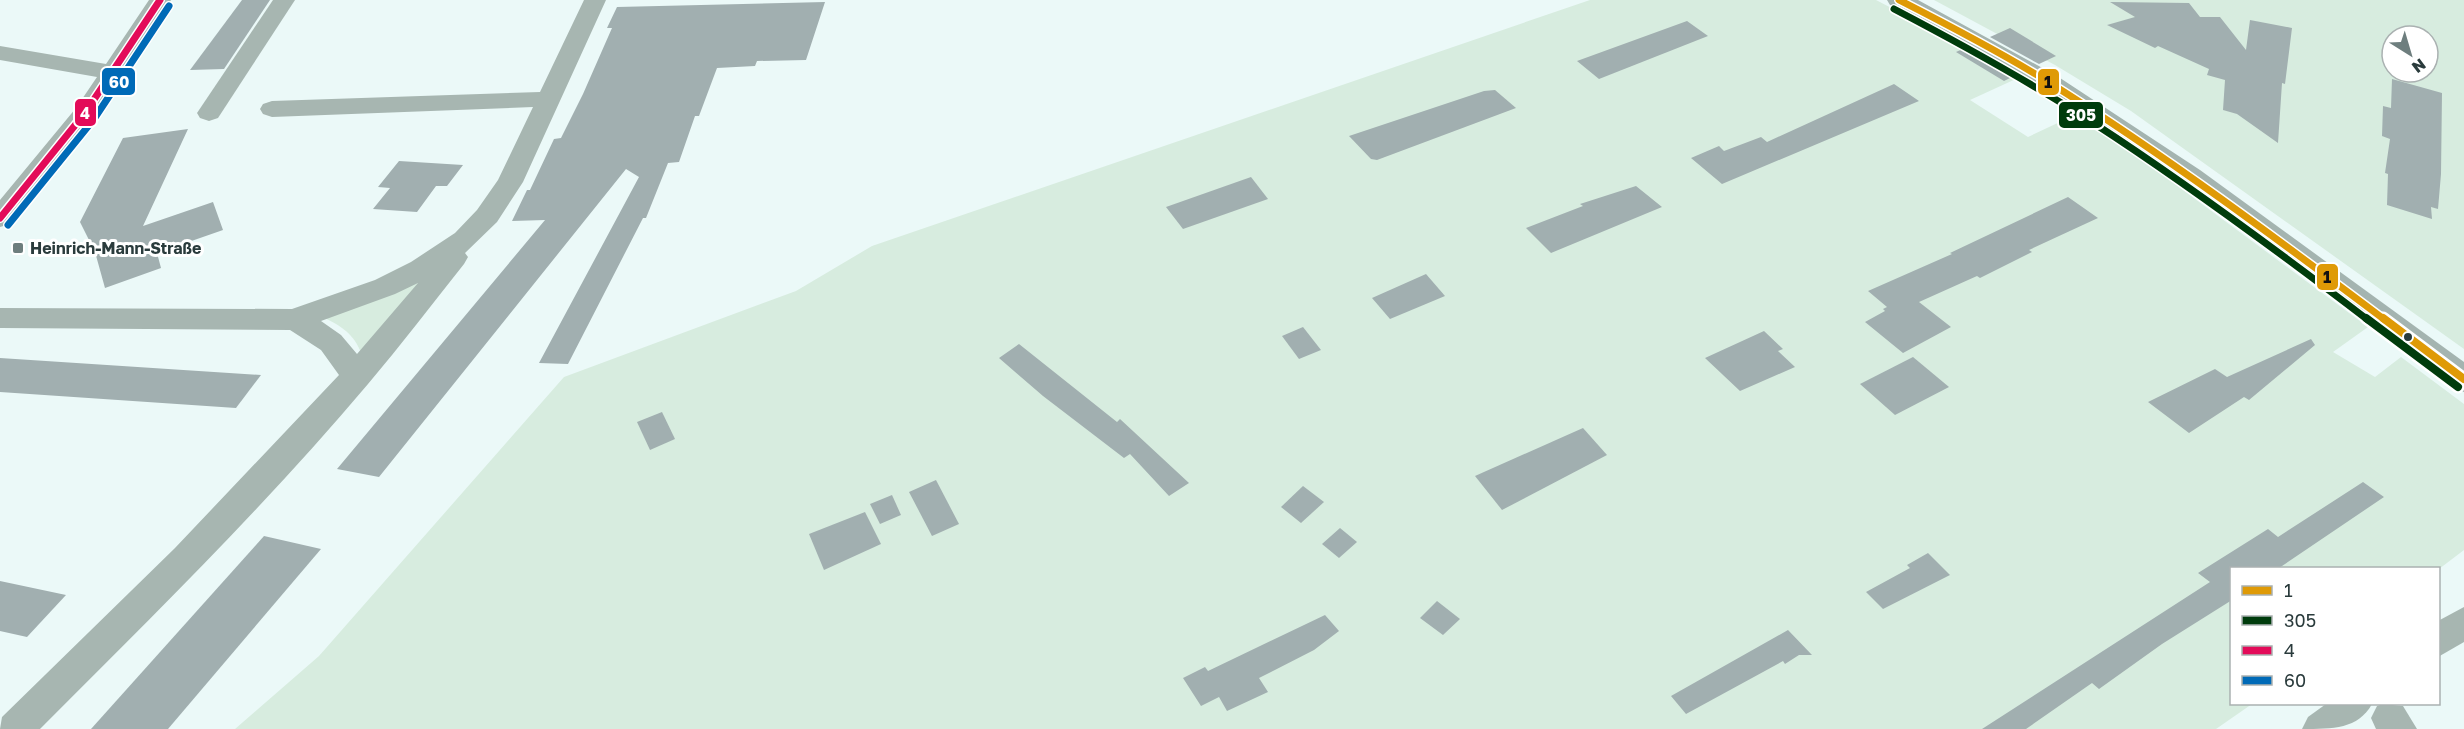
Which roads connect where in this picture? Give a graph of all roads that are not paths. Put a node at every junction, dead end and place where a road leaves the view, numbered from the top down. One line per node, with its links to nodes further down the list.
1 (160, 0): 6 (street)
2 (285, 0): 9 (street)
3 (595, 0): 7 (street)
4 (1899, 0): 15 (street)
5 (0, 53): 6 (street)
6 (112, 72): 10 (street)
7 (550, 99): 8 (street); 11 (street)
8 (273, 109)
9 (209, 113)
10 (0, 218)
11 (465, 240): 13 (street); 14 (street)
12 (0, 318): 13 (street)
13 (294, 320): 14 (street)
14 (356, 378): 19 (street)
15 (2464, 379)
16 (2464, 622): 17 (street)
17 (2440, 640)
18 (2353, 705): 20 (street)
19 (15, 729)
20 (2321, 729)

